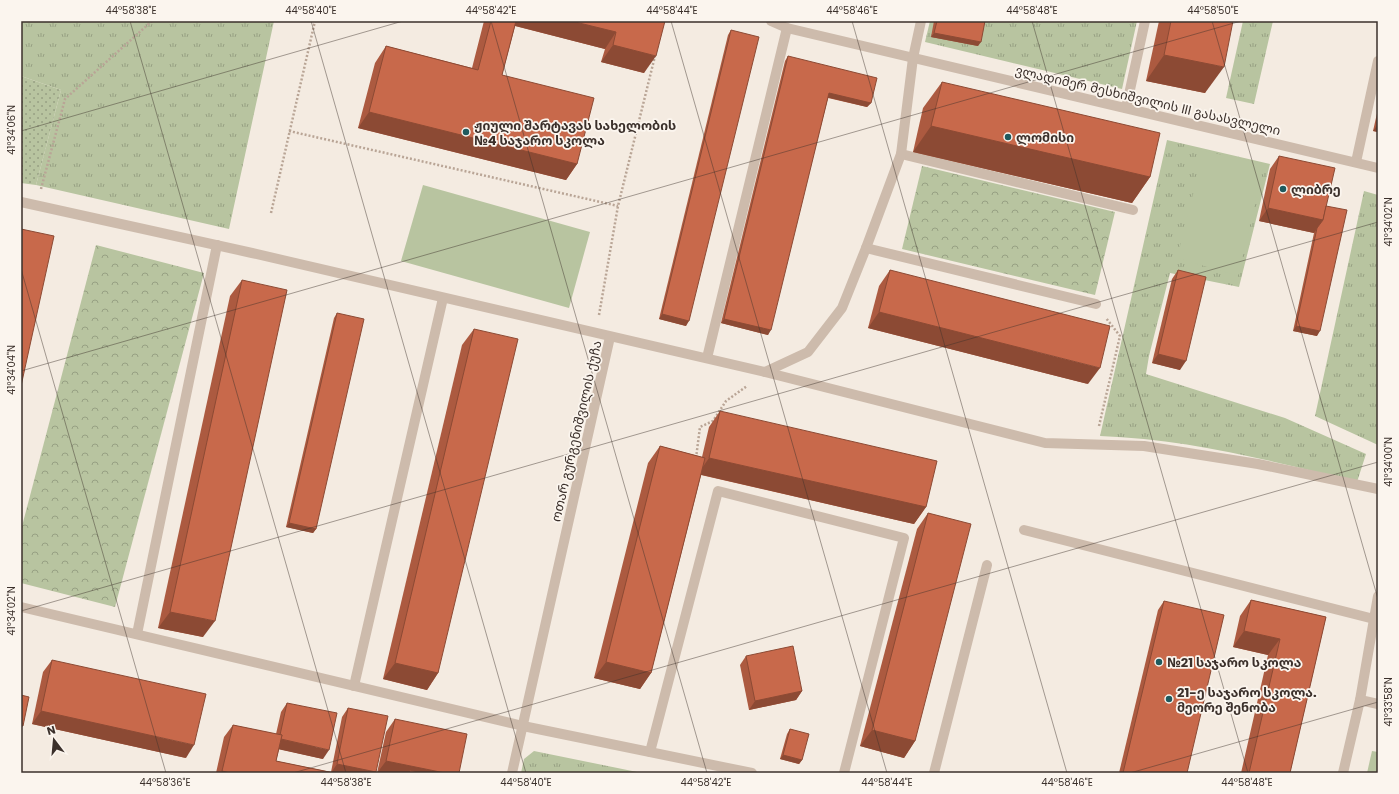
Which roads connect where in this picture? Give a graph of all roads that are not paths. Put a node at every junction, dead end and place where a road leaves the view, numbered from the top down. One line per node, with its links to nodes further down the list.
1 (771, 21): 4 (street, ვლადიმერ მესხიშვილის III გასასვლელი)
2 (922, 21): 5 (street)
3 (1145, 21): 7 (street)
4 (787, 28): 5 (street, ვლადიმერ მესხიშვილის III გასასვლელი); 18 (street)
5 (913, 58): 7 (street, ვლადიმერ მესხიშვილის III გასასვლელი); 8 (street)
6 (1378, 61): 9 (street)
7 (1126, 108): 9 (street, ვლადიმერ მესხიშვილის III გასასვლელი)
8 (901, 154): 12 (street); 14 (street)
9 (1356, 162): 10 (street, ვლადიმერ მესხიშვილის III გასასვლელი)
10 (1378, 168)
11 (21, 202): 13 (street)
12 (1133, 210)
13 (217, 245): 15 (street); 26 (street)
14 (866, 248): 16 (street); 19 (street)
15 (443, 298): 17 (street); 27 (street)
16 (1096, 304)
17 (610, 337): 18 (street, ოთარ გურგენიშვილის ქუჩა); 30 (street, ოთარ გურგენიშვილის ქუჩა)
18 (707, 358): 19 (street, ოთარ გურგენიშვილის ქუჩა)
19 (765, 372): 20 (street, ოთარ გურგენიშვილის ქუჩა)
20 (1378, 489)
21 (1024, 530): 25 (street)
22 (988, 566): 35 (street)
23 (1378, 596): 25 (street)
24 (21, 607): 26 (street)
25 (1374, 618): 28 (street)
26 (137, 634): 27 (street)
27 (354, 686): 30 (street)
28 (1360, 700): 29 (street); 36 (street)
29 (1378, 704)
30 (523, 726): 31 (street); 32 (street, ოთარ გურგენიშვილის ქუჩა)
31 (650, 752): 33 (street); 34 (street)
32 (512, 773)
33 (752, 773)
34 (844, 773)
35 (934, 773)
36 (1343, 773)

